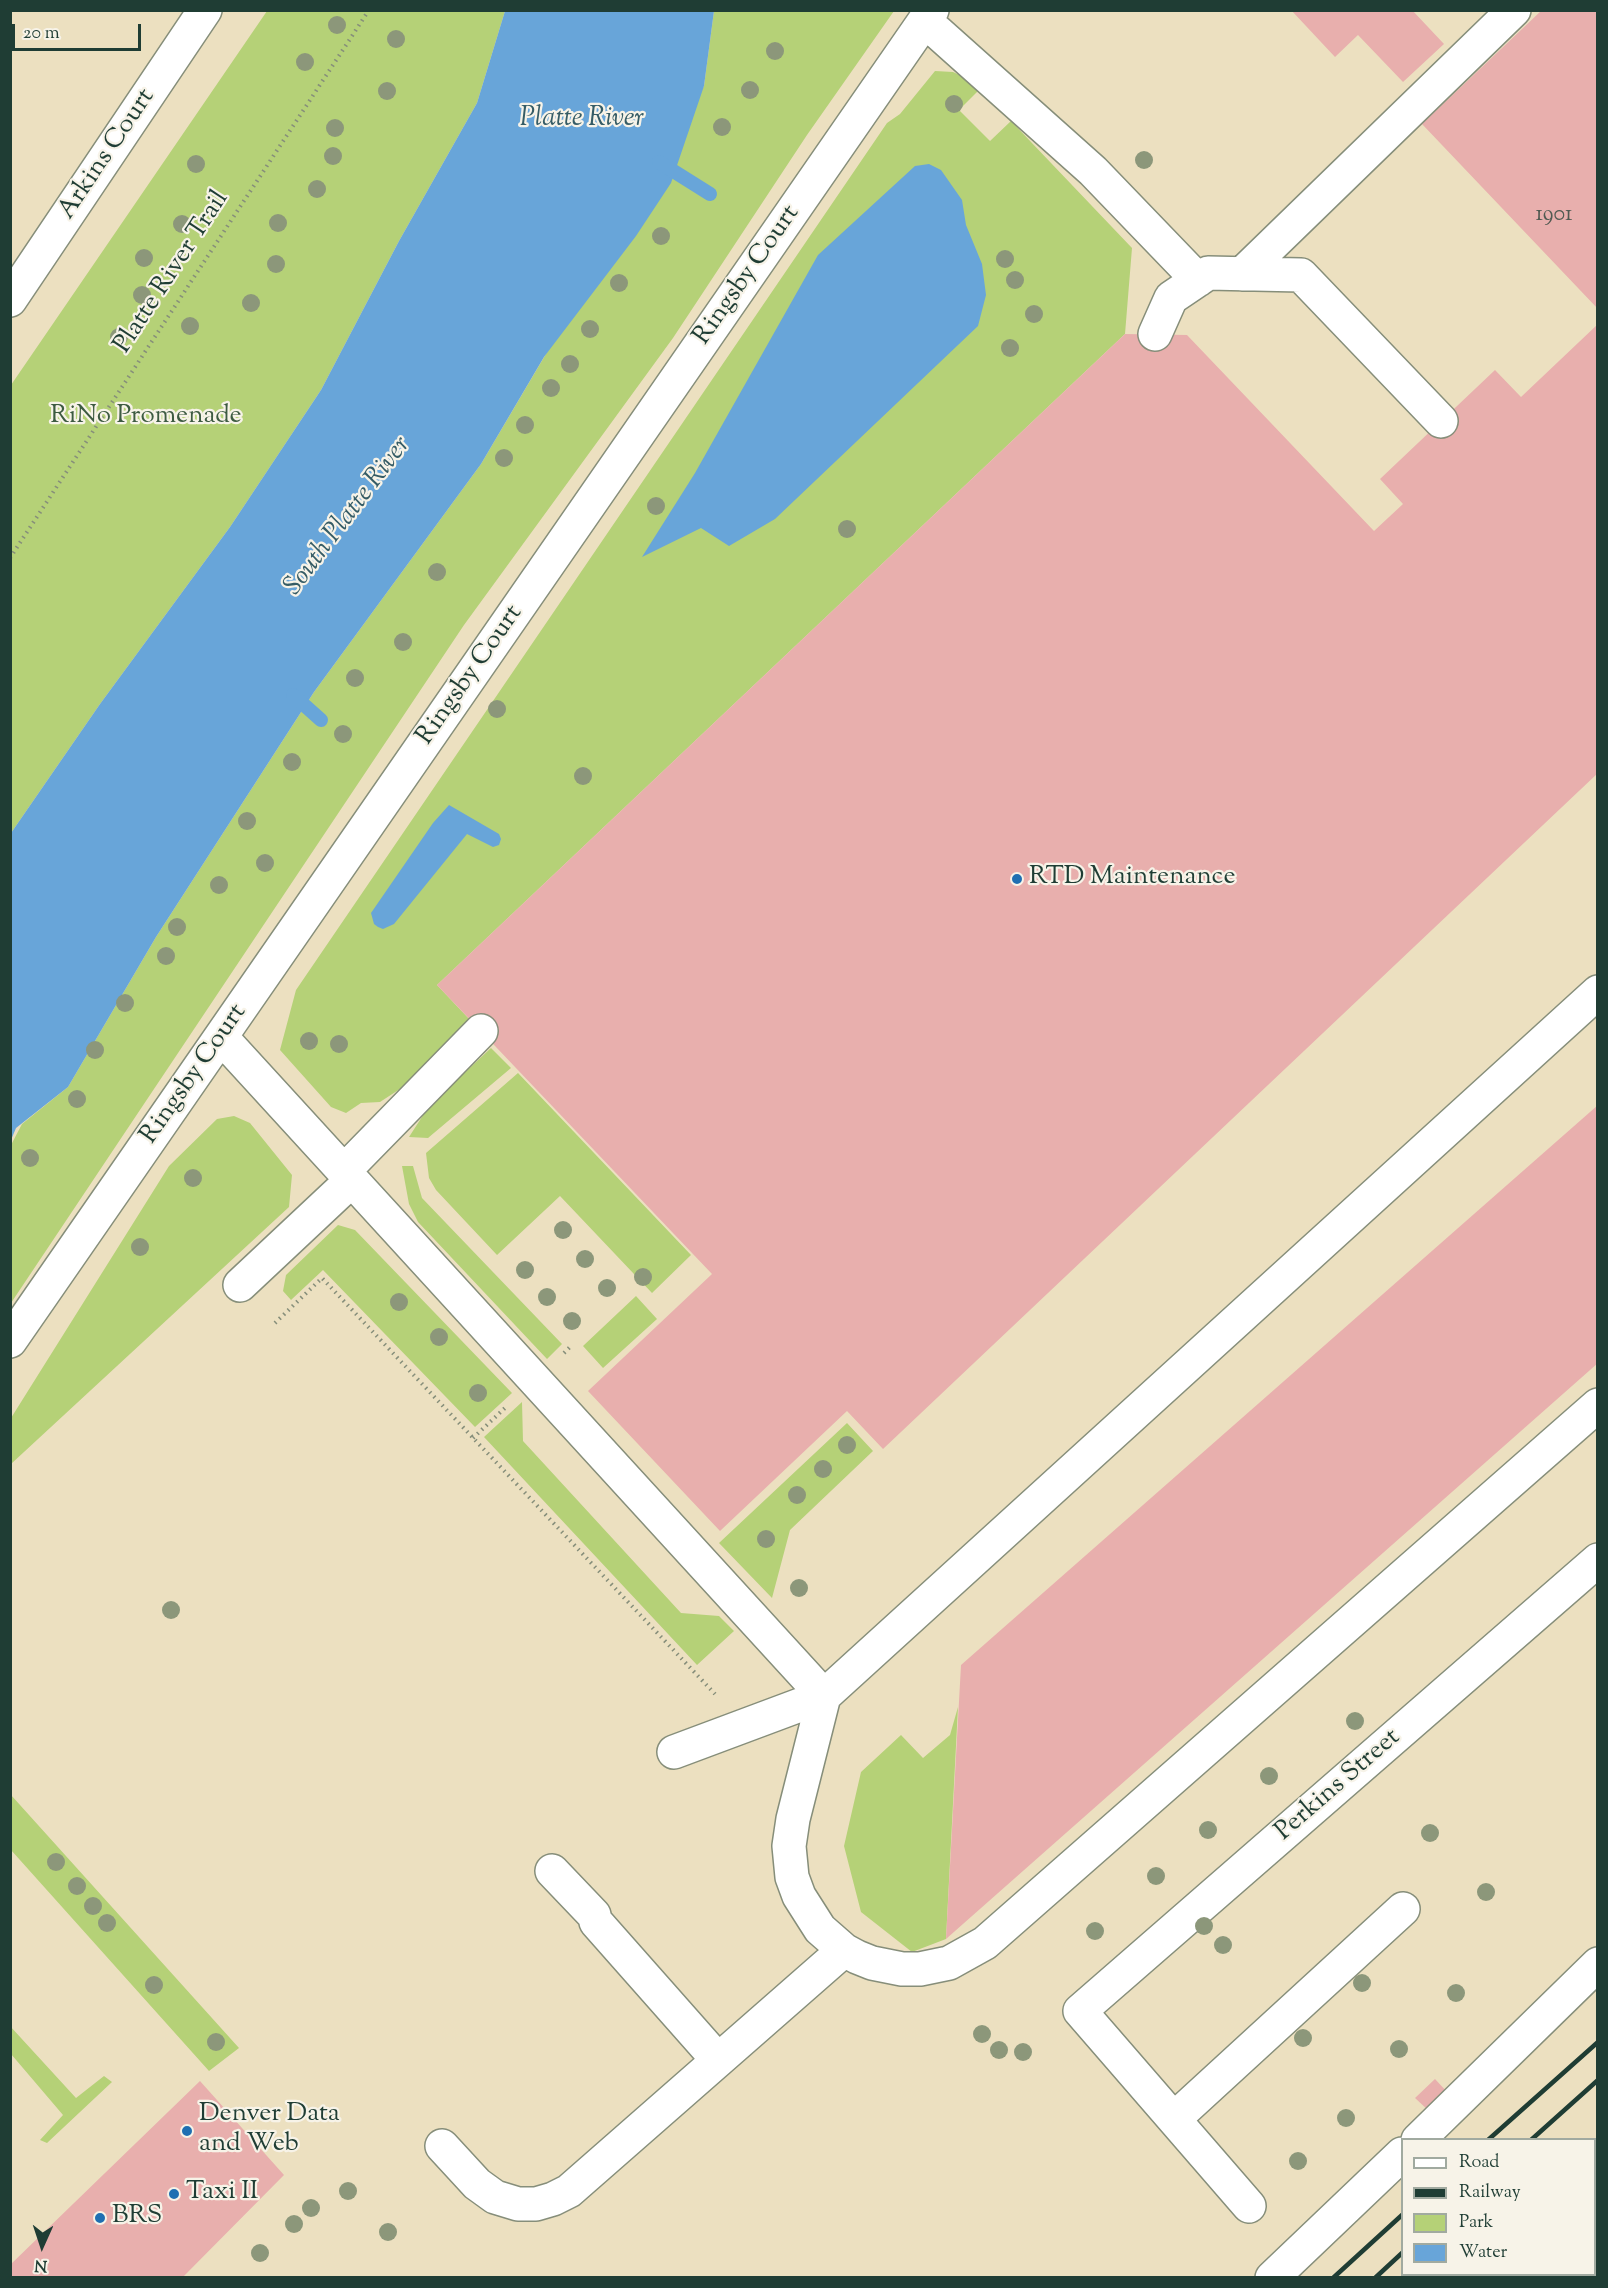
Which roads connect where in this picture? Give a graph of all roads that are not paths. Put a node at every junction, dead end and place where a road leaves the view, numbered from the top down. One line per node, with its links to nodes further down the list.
1 (205, 10): 6 (street, Arkins Court)
2 (1514, 10): 4 (street)
3 (929, 16): 5 (street); 11 (street, Ringsby Court)
4 (1242, 274): 5 (street); 8 (street)
5 (1198, 280): 7 (street)
6 (10, 300)
7 (1155, 334)
8 (1441, 421)
9 (1598, 992): 17 (street)
10 (481, 1031): 12 (street)
11 (221, 1037): 12 (street); 14 (street, Ringsby Court)
12 (348, 1175): 13 (street); 17 (street)
13 (240, 1285)
14 (10, 1341)
15 (1598, 1405): 21 (street)
16 (1598, 1560): 24 (street, Perkins Street)
17 (824, 1696): 18 (street); 21 (street)
18 (674, 1752)
19 (552, 1871): 23 (street)
20 (1403, 1909): 24 (street)
21 (844, 1950): 23 (street)
22 (1598, 1964): 25 (street)
23 (718, 2060): 26 (street)
24 (1174, 2120): 28 (street)
25 (1419, 2138)
26 (442, 2146)
27 (1401, 2155): 29 (street)
28 (1249, 2206)
29 (1272, 2277)

